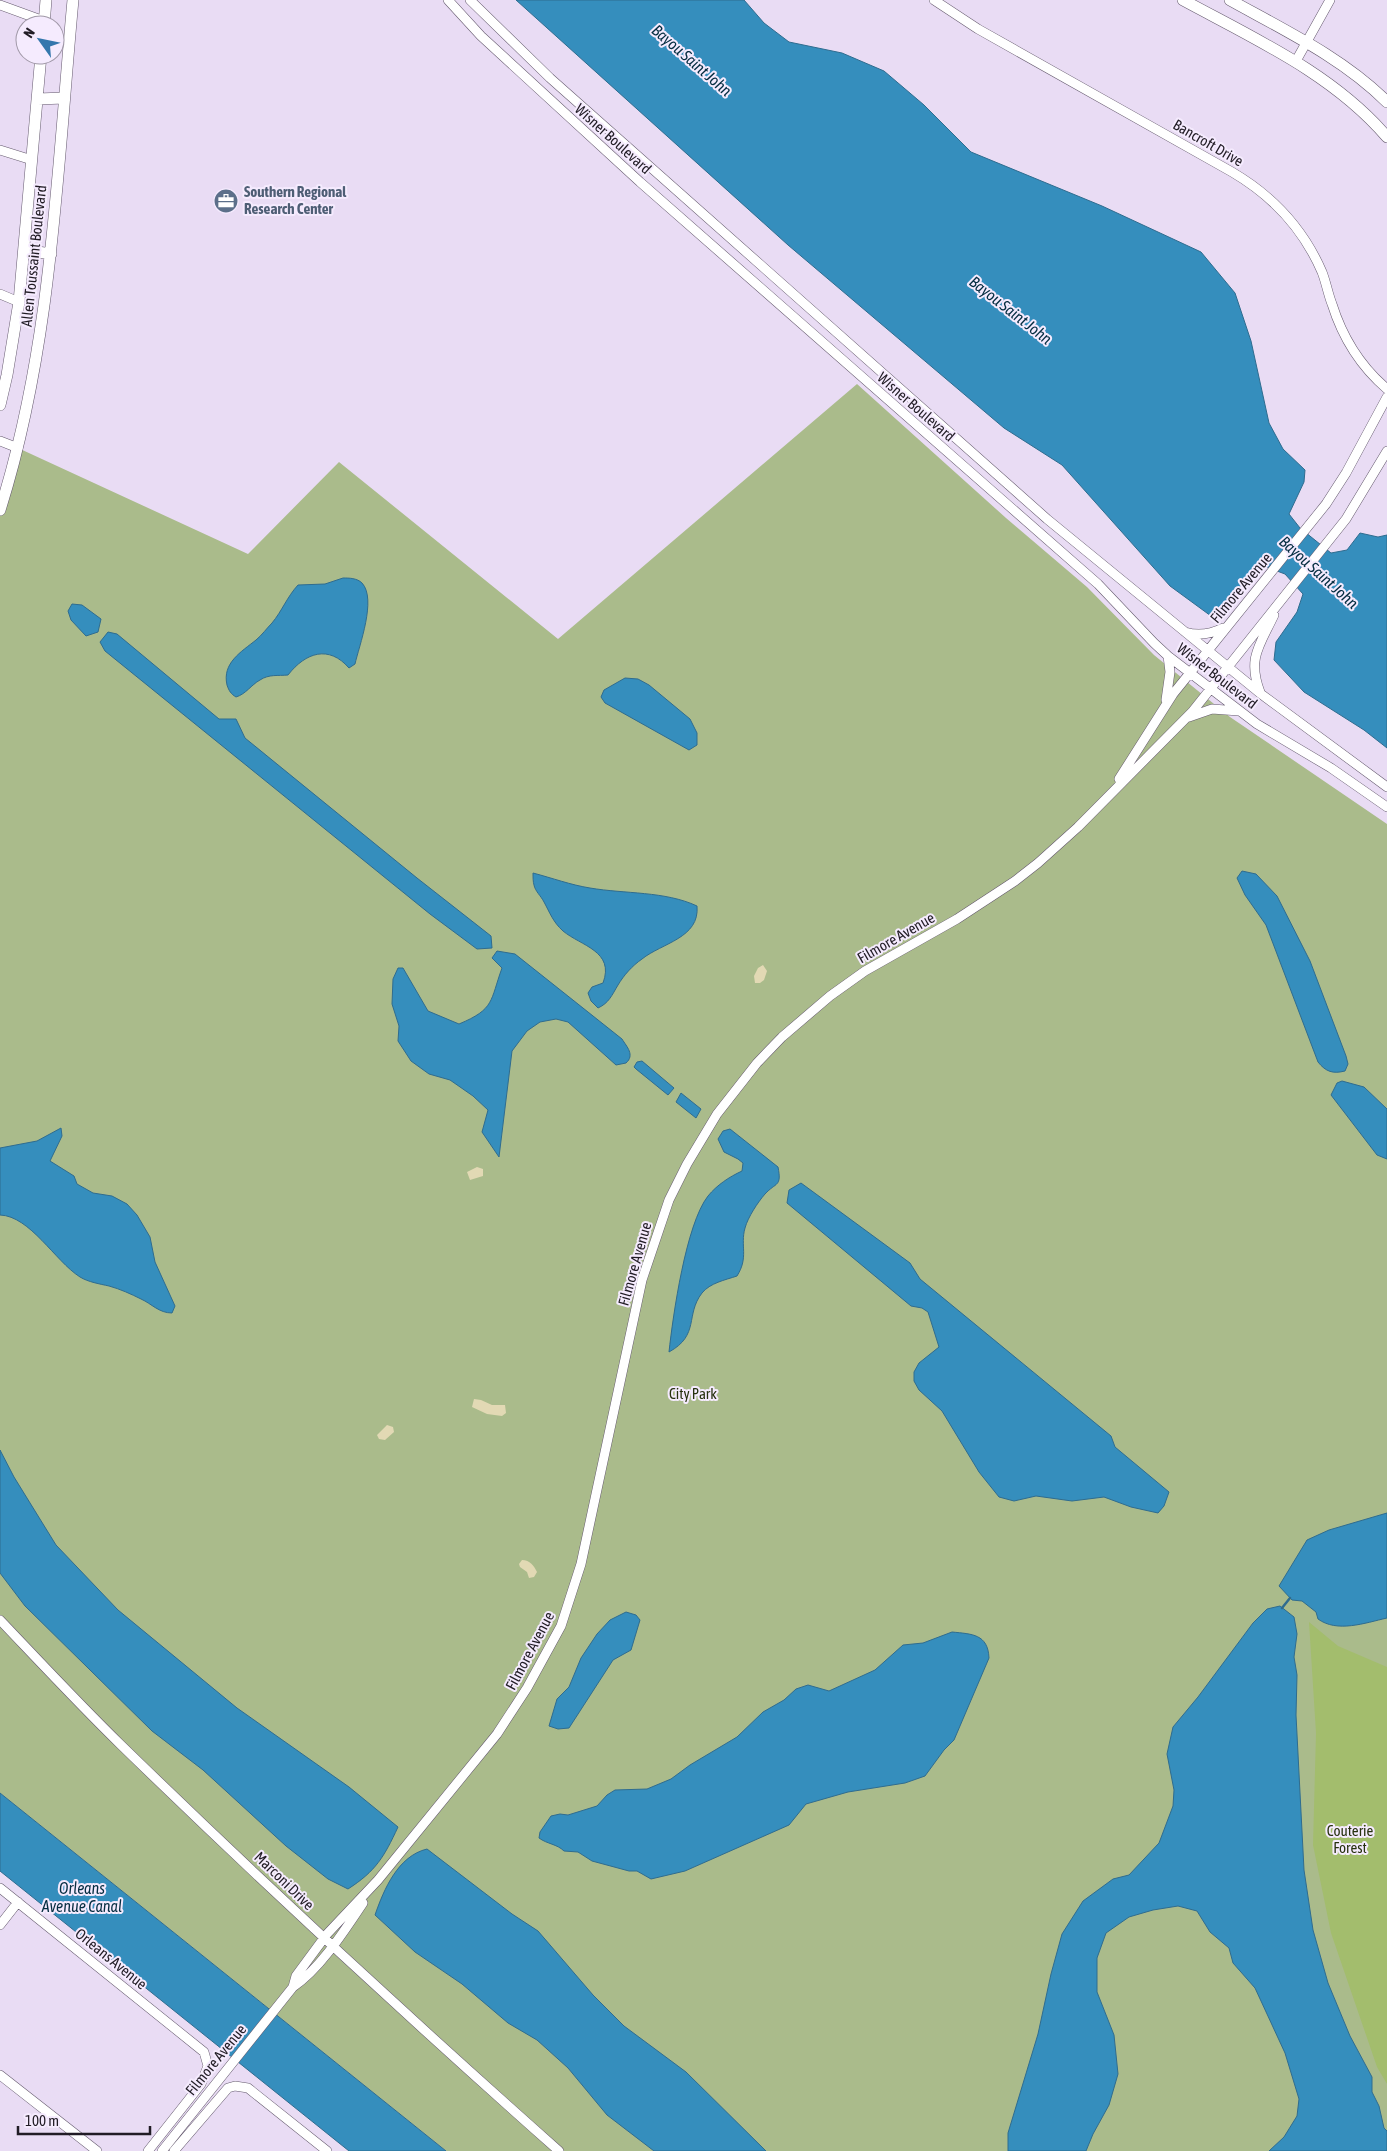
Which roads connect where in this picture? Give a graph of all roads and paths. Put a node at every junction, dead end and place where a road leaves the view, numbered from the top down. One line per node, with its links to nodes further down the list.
1 (46, 0): 11 (main road)
2 (73, 0): 16 (main road, Allen Toussaint Boulevard)
3 (448, 0): 37 (street, Wisner Boulevard)
4 (470, 0): 35 (street, Wisner Boulevard)
5 (934, 0): 25 (street, Bancroft Drive)
6 (1230, 0): 12 (main road)
7 (1330, 0): 12 (street)
8 (1189, 1): 13 (main road)
9 (0, 5): 10 (street)
10 (24, 15)
11 (45, 15)
12 (1306, 42): 13 (street); 17 (main road)
13 (1296, 61): 18 (main road)
14 (40, 65): 15 (main road, Allen Toussaint Boulevard)
15 (38, 98): 16 (main road); 20 (main road, Allen Toussaint Boulevard)
16 (64, 98): 22 (main road, Allen Toussaint Boulevard)
17 (1387, 102)
18 (1387, 137)
19 (0, 150): 20 (street)
20 (32, 160): 21 (main road, Allen Toussaint Boulevard)
21 (24, 250): 22 (main road); 24 (main road, Allen Toussaint Boulevard)
22 (50, 254): 29 (main road, Allen Toussaint Boulevard)
23 (0, 294): 24 (street)
24 (19, 302): 27 (main road, Allen Toussaint Boulevard)
25 (1387, 389)
26 (1387, 398): 34 (street, Filmore Avenue)
27 (0, 406)
28 (0, 441): 29 (street)
29 (18, 448): 31 (main road, Allen Toussaint Boulevard)
30 (1387, 451): 33 (street, Filmore Avenue)
31 (5, 473): 32 (main road, Allen Toussaint Boulevard)
32 (0, 510)
33 (1280, 603): 38 (street, Filmore Avenue); 41 (street)
34 (1228, 625): 35 (street); 36 (street, Filmore Avenue)
35 (1183, 631): 36 (street, Wisner Boulevard)
36 (1207, 650): 38 (street, Wisner Boulevard); 39 (street, Filmore Avenue)
37 (1168, 656): 39 (street, Wisner Boulevard); 42 (street)
38 (1228, 667): 40 (street, Filmore Avenue); 41 (street, Wisner Boulevard)
39 (1190, 673): 40 (street, Wisner Boulevard); 42 (street, Filmore Avenue)
40 (1210, 689): 43 (street, Wisner Boulevard); 44 (street, Filmore Avenue)
41 (1262, 694): 45 (street, Wisner Boulevard)
42 (1165, 708): 46 (street, Filmore Avenue)
43 (1239, 712): 44 (street); 47 (street, Wisner Boulevard)
44 (1186, 718): 46 (street, Filmore Avenue)
45 (1387, 787)
46 (1111, 792): 49 (street, Filmore Avenue)
47 (1387, 807)
48 (0, 1620): 53 (street, Marconi Drive)
49 (378, 1880): 53 (street, Filmore Avenue); 54 (street, Filmore Avenue)
50 (0, 1888): 51 (street, Orleans Avenue)
51 (18, 1902): 52 (street); 59 (street, Orleans Avenue)
52 (0, 1925)
53 (324, 1938): 54 (street, Marconi Drive); 55 (street, Filmore Avenue)
54 (332, 1946): 55 (street, Filmore Avenue); 61 (street, Marconi Drive)
55 (293, 1987): 57 (street, Filmore Avenue)
56 (0, 2075): 58 (street)
57 (167, 2149): 60 (street)
58 (97, 2151)
59 (148, 2151)
60 (327, 2151)
61 (559, 2151)

